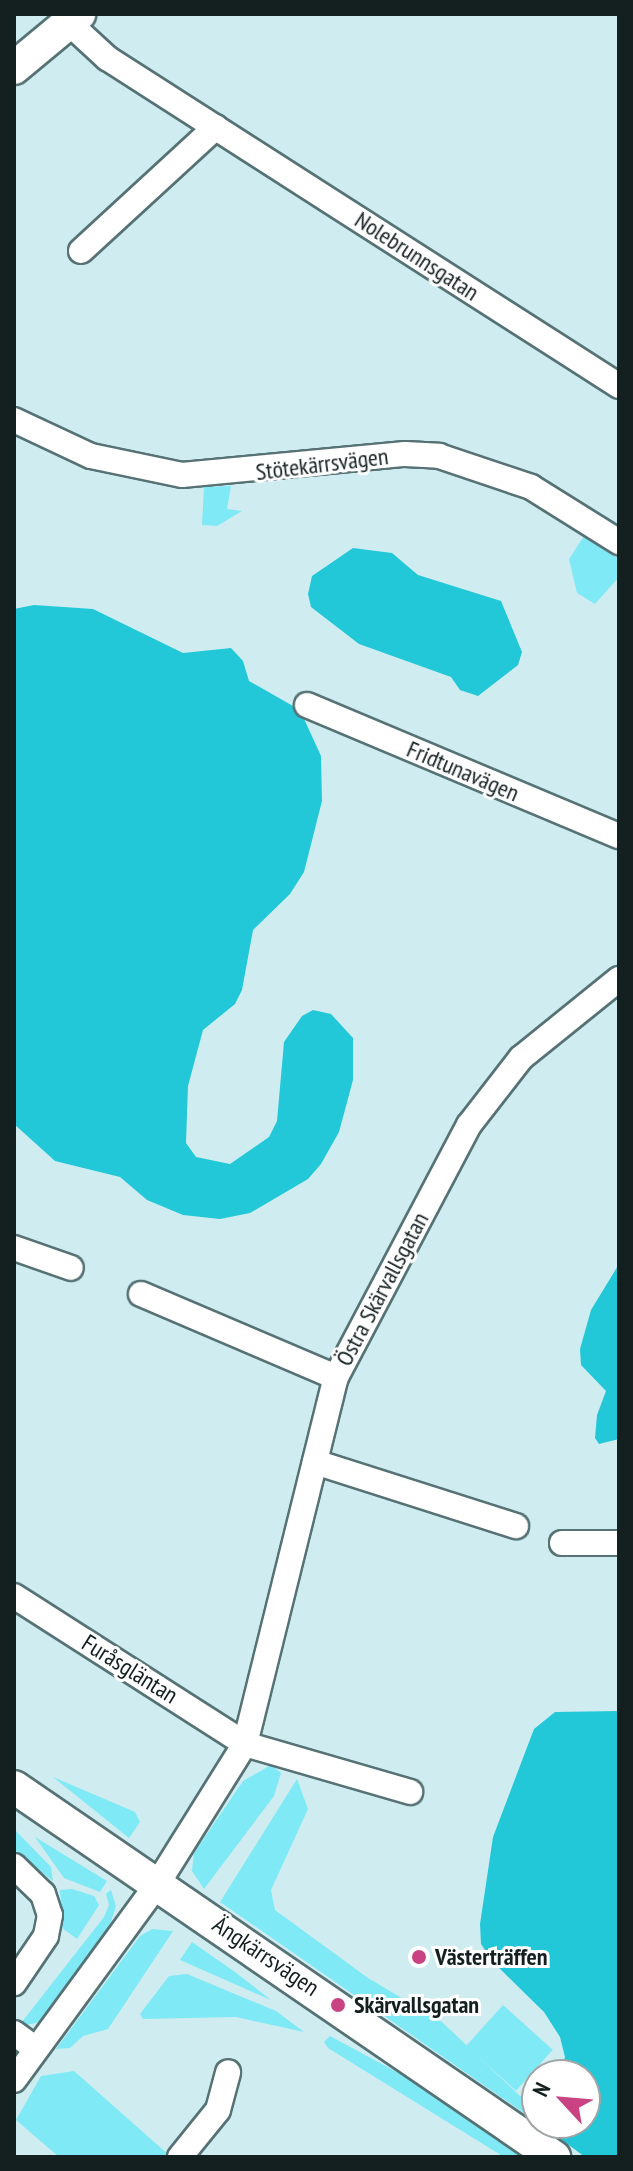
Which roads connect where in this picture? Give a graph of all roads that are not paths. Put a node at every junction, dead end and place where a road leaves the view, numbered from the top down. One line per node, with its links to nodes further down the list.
1 (74, 18): 2 (street); 3 (street, Nolebrunnsgatan)
2 (14, 68)
3 (216, 127): 4 (street); 5 (street, Nolebrunnsgatan)
4 (81, 251)
5 (619, 386)
6 (14, 420): 7 (street, Stötekärrsvägen)
7 (619, 542)
8 (307, 705): 9 (street, Fridtunavägen)
9 (619, 836)
10 (615, 988): 14 (street, Östra Skärvallsgatan)
11 (14, 1248): 12 (street)
12 (71, 1268)
13 (141, 1294): 14 (street)
14 (336, 1377): 15 (street, Östra Skärvallsgatan)
15 (315, 1462): 16 (street); 20 (street, Östra Skärvallsgatan)
16 (516, 1526)
17 (562, 1543): 18 (street)
18 (619, 1543)
19 (14, 1596): 20 (street, Furåsgläntan)
20 (245, 1744): 22 (street); 24 (street, Östra Skärvallsgatan)
21 (14, 1787): 24 (street, Ängkärrsvägen)
22 (410, 1792)
23 (14, 1866): 25 (street)
24 (158, 1883): 27 (street); 31 (street, Ängkärrsvägen)
25 (14, 1983)
26 (14, 2033): 27 (street)
27 (36, 2049): 29 (street)
28 (228, 2072): 30 (street)
29 (14, 2080)
30 (180, 2157)
31 (554, 2157)

